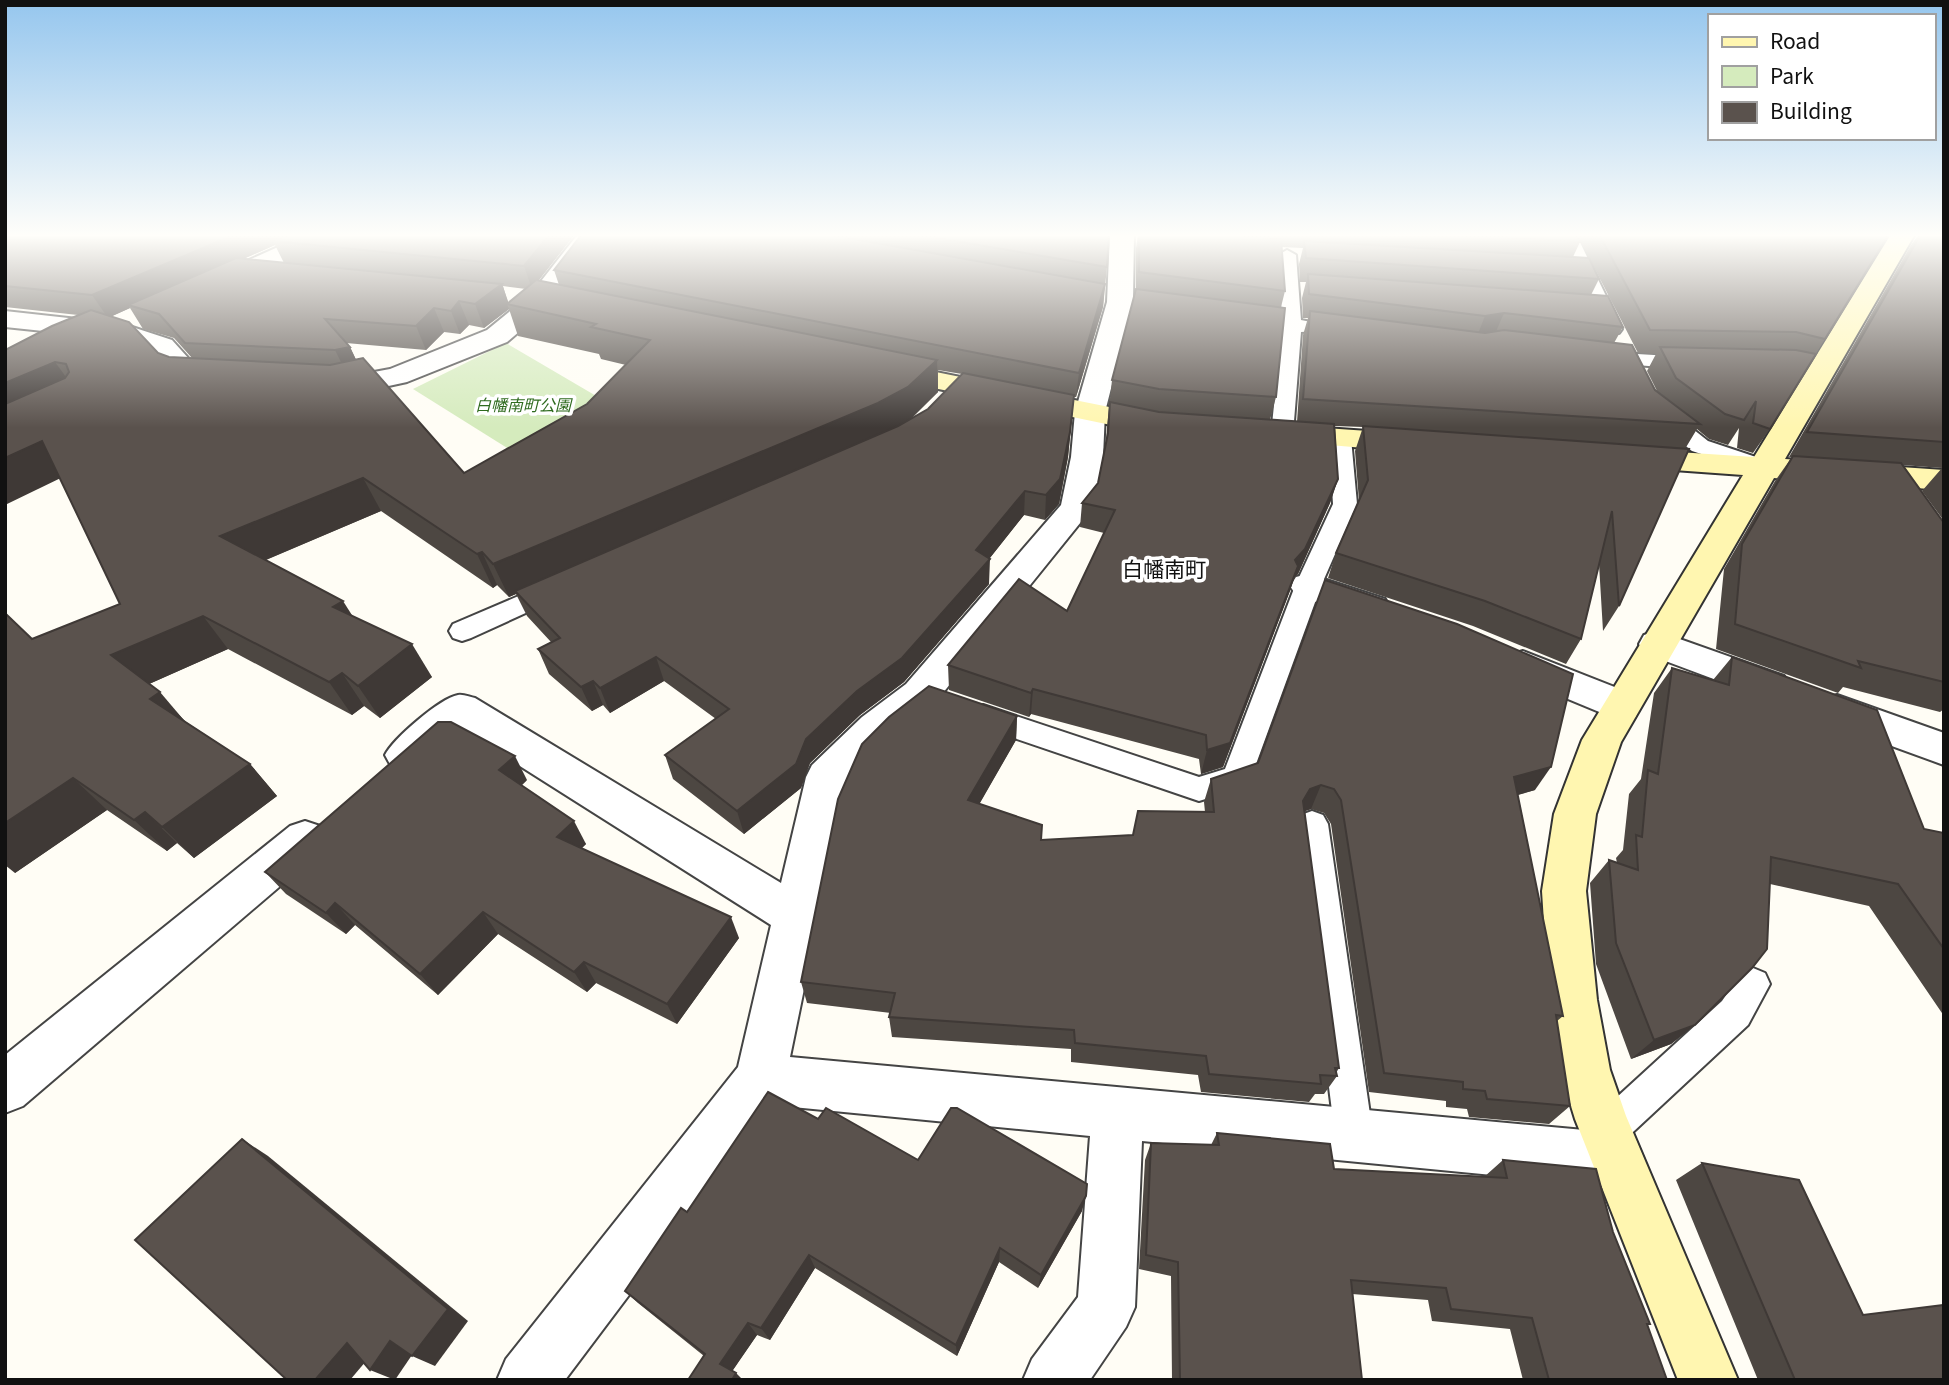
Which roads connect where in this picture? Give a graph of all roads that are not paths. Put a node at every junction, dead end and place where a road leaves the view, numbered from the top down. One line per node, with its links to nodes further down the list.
1 (542, 299): 20 (street)
2 (1120, 299): 21 (street)
3 (1297, 299): 11 (lane)
4 (1598, 299): 7 (lane)
5 (1862, 299): 27 (street)
6 (1579, 310): 7 (lane)
7 (1604, 312): 16 (lane)
8 (149, 314): 12 (street)
9 (1226, 316): 11 (lane)
10 (5, 319): 12 (street)
11 (1292, 325): 13 (lane); 23 (lane)
12 (113, 330): 14 (street); 19 (street)
13 (1331, 330)
14 (65, 351)
15 (1588, 356): 16 (lane)
16 (1629, 362): 17 (lane); 27 (lane)
17 (1712, 364)
18 (865, 366): 21 (street)
19 (243, 381)
20 (308, 384)
21 (1090, 412): 22 (street); 37 (street)
22 (1181, 427)
23 (1270, 433): 24 (street)
24 (1339, 438): 25 (street); 32 (lane)
25 (1435, 444)
26 (1599, 456): 27 (street)
27 (1763, 467): 28 (street); 35 (street)
28 (1892, 476): 29 (street); 30 (street)
29 (1944, 480)
30 (1914, 508)
31 (575, 581): 34 (lane)
32 (1308, 586): 33 (street); 37 (lane)
33 (1408, 620)
34 (462, 631)
35 (1657, 644): 38 (street); 39 (street)
36 (1496, 653): 38 (street)
37 (942, 701): 43 (street)
38 (1621, 706): 49 (street)
39 (1944, 749)
40 (376, 779): 43 (street)
41 (333, 815): 45 (street)
42 (1312, 824): 48 (lane)
43 (796, 916): 46 (street)
44 (1753, 984): 49 (lane)
45 (8, 1079)
46 (760, 1079): 47 (street); 50 (street)
47 (1114, 1113): 48 (street); 51 (street)
48 (1354, 1135): 49 (street)
49 (1612, 1146): 52 (street)
50 (527, 1380)
51 (1053, 1380)
52 (1708, 1380)

